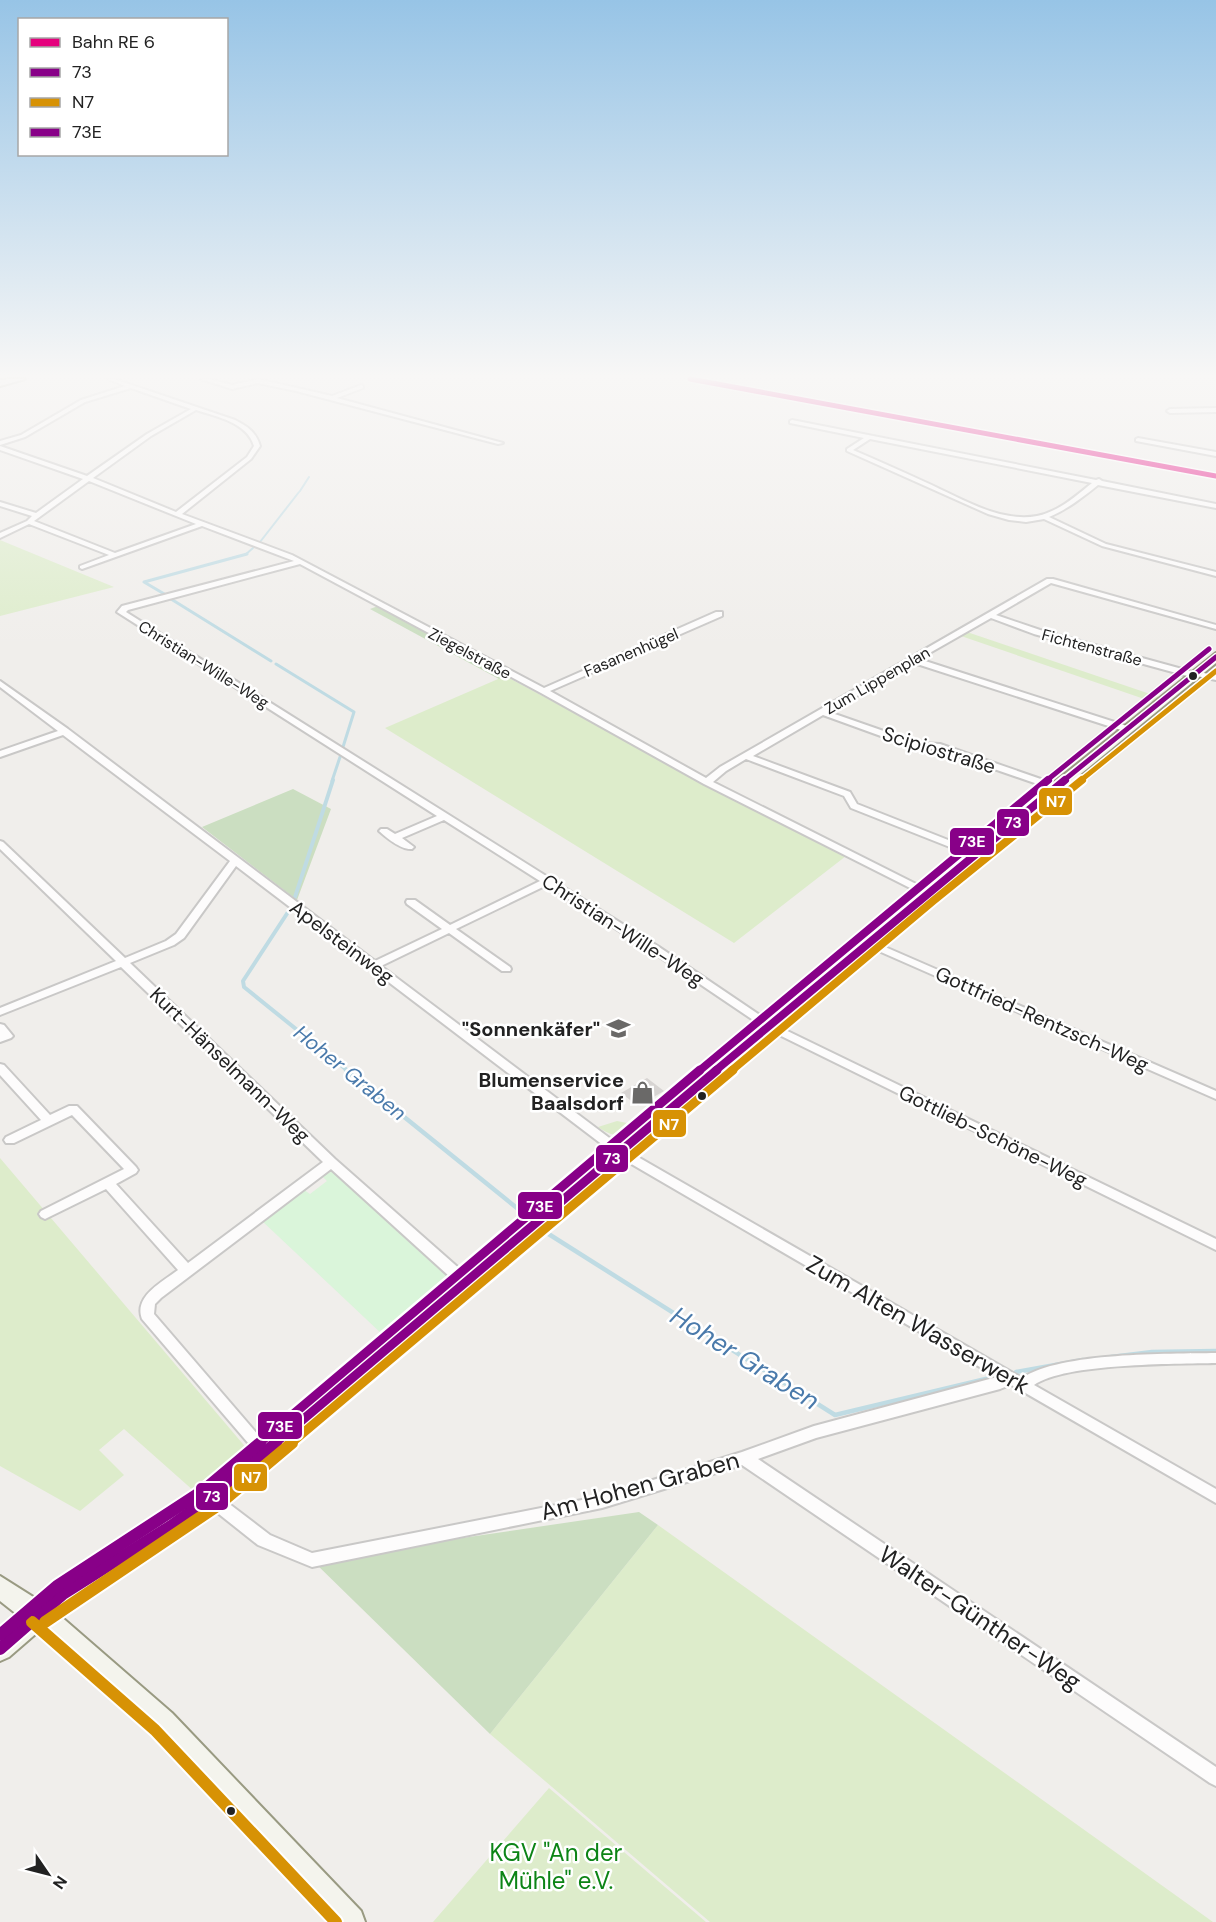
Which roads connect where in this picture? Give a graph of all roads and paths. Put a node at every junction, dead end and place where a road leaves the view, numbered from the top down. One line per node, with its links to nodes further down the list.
1 (62, 469): 6 (street, Ziegelstraße)
2 (100, 469): 6 (street)
3 (235, 469): 11 (street)
4 (890, 469): 12 (street)
5 (1032, 469): 7 (street)
6 (87, 478): 10 (street); 11 (street, Ziegelstraße)
7 (1100, 482): 9 (street); 12 (street)
8 (0, 504): 10 (street)
9 (1216, 504)
10 (37, 515): 13 (street)
11 (177, 515): 14 (street, Ziegelstraße)
12 (1045, 517): 19 (street)
13 (29, 522): 15 (street); 16 (street)
14 (202, 524): 16 (street); 17 (street, Ziegelstraße)
15 (0, 536)
16 (116, 555): 18 (street)
17 (299, 562): 28 (street, Ziegelstraße); 36 (street, Christian-Wille-Weg)
18 (82, 567)
19 (1216, 574)
20 (719, 614): 28 (street, Fasanenhügel)
21 (992, 616): 22 (street, Zum Lippenplan); 24 (street, Zum Lippenplan); 25 (street, Fichtenstraße)
22 (1216, 627)
23 (1216, 657): 25 (street)
24 (913, 660): 29 (street, Zum Lippenplan); 30 (street)
25 (1195, 674): 26 (street, Fichtenstraße); 30 (street)
26 (1216, 678)
27 (0, 683): 31 (street, Apelsteinweg)
28 (544, 691): 34 (street, Ziegelstraße)
29 (822, 712): 33 (street, Zum Lippenplan); 35 (street, Scipiostraße)
30 (1127, 729): 35 (street)
31 (65, 731): 32 (street); 42 (street, Apelsteinweg)
32 (0, 754)
33 (747, 756): 34 (street, Zum Lippenplan); 41 (street)
34 (707, 782): 44 (street, Ziegelstraße)
35 (1055, 788): 41 (street)
36 (444, 816): 38 (street); 43 (street, Christian-Wille-Weg)
37 (384, 831): 38 (street)
38 (394, 838): 40 (street)
39 (0, 844): 48 (street, Kurt-Hänselmann-Weg)
40 (409, 847)
41 (974, 853): 44 (street)
42 (234, 862): 48 (street); 49 (street, Apelsteinweg)
43 (548, 881): 46 (street); 52 (street, Christian-Wille-Weg)
44 (926, 893): 47 (street)
45 (411, 902): 46 (street)
46 (450, 928): 49 (street); 50 (street)
47 (869, 943): 52 (street); 56 (street, Gottfried-Rentzsch-Weg)
48 (123, 961): 51 (street); 60 (street, Kurt-Hänselmann-Weg)
49 (373, 966): 59 (street, Apelsteinweg)
50 (506, 969)
51 (0, 1012)
52 (769, 1026): 59 (street); 63 (street, Gottlieb-Schöne-Weg)
53 (0, 1028): 54 (street)
54 (0, 1039)
55 (0, 1068): 57 (street)
56 (1216, 1095)
57 (49, 1121): 58 (street); 61 (street)
58 (10, 1140)
59 (620, 1152): 65 (street); 67 (street, Zum Alten Wasserwerk)
60 (331, 1162): 64 (street); 65 (street, Kurt-Hänselmann-Weg)
61 (107, 1182): 62 (street); 64 (street)
62 (45, 1214)
63 (1216, 1245)
64 (187, 1271): 69 (street)
65 (465, 1282): 69 (street)
66 (1216, 1358): 68 (street)
67 (1006, 1376): 68 (street, Zum Alten Wasserwerk); 70 (street, Am Hohen Graben)
68 (1022, 1385): 71 (street, Zum Alten Wasserwerk)
69 (267, 1451): 72 (street)
70 (744, 1458): 72 (street, Am Hohen Graben); 76 (street, Walter-Günther-Weg)
71 (1216, 1497)
72 (210, 1498): 74 (street)
73 (0, 1587): 74 (street)
74 (39, 1614): 75 (street); 77 (street)
75 (0, 1649)
76 (1216, 1777)
77 (350, 1922)

